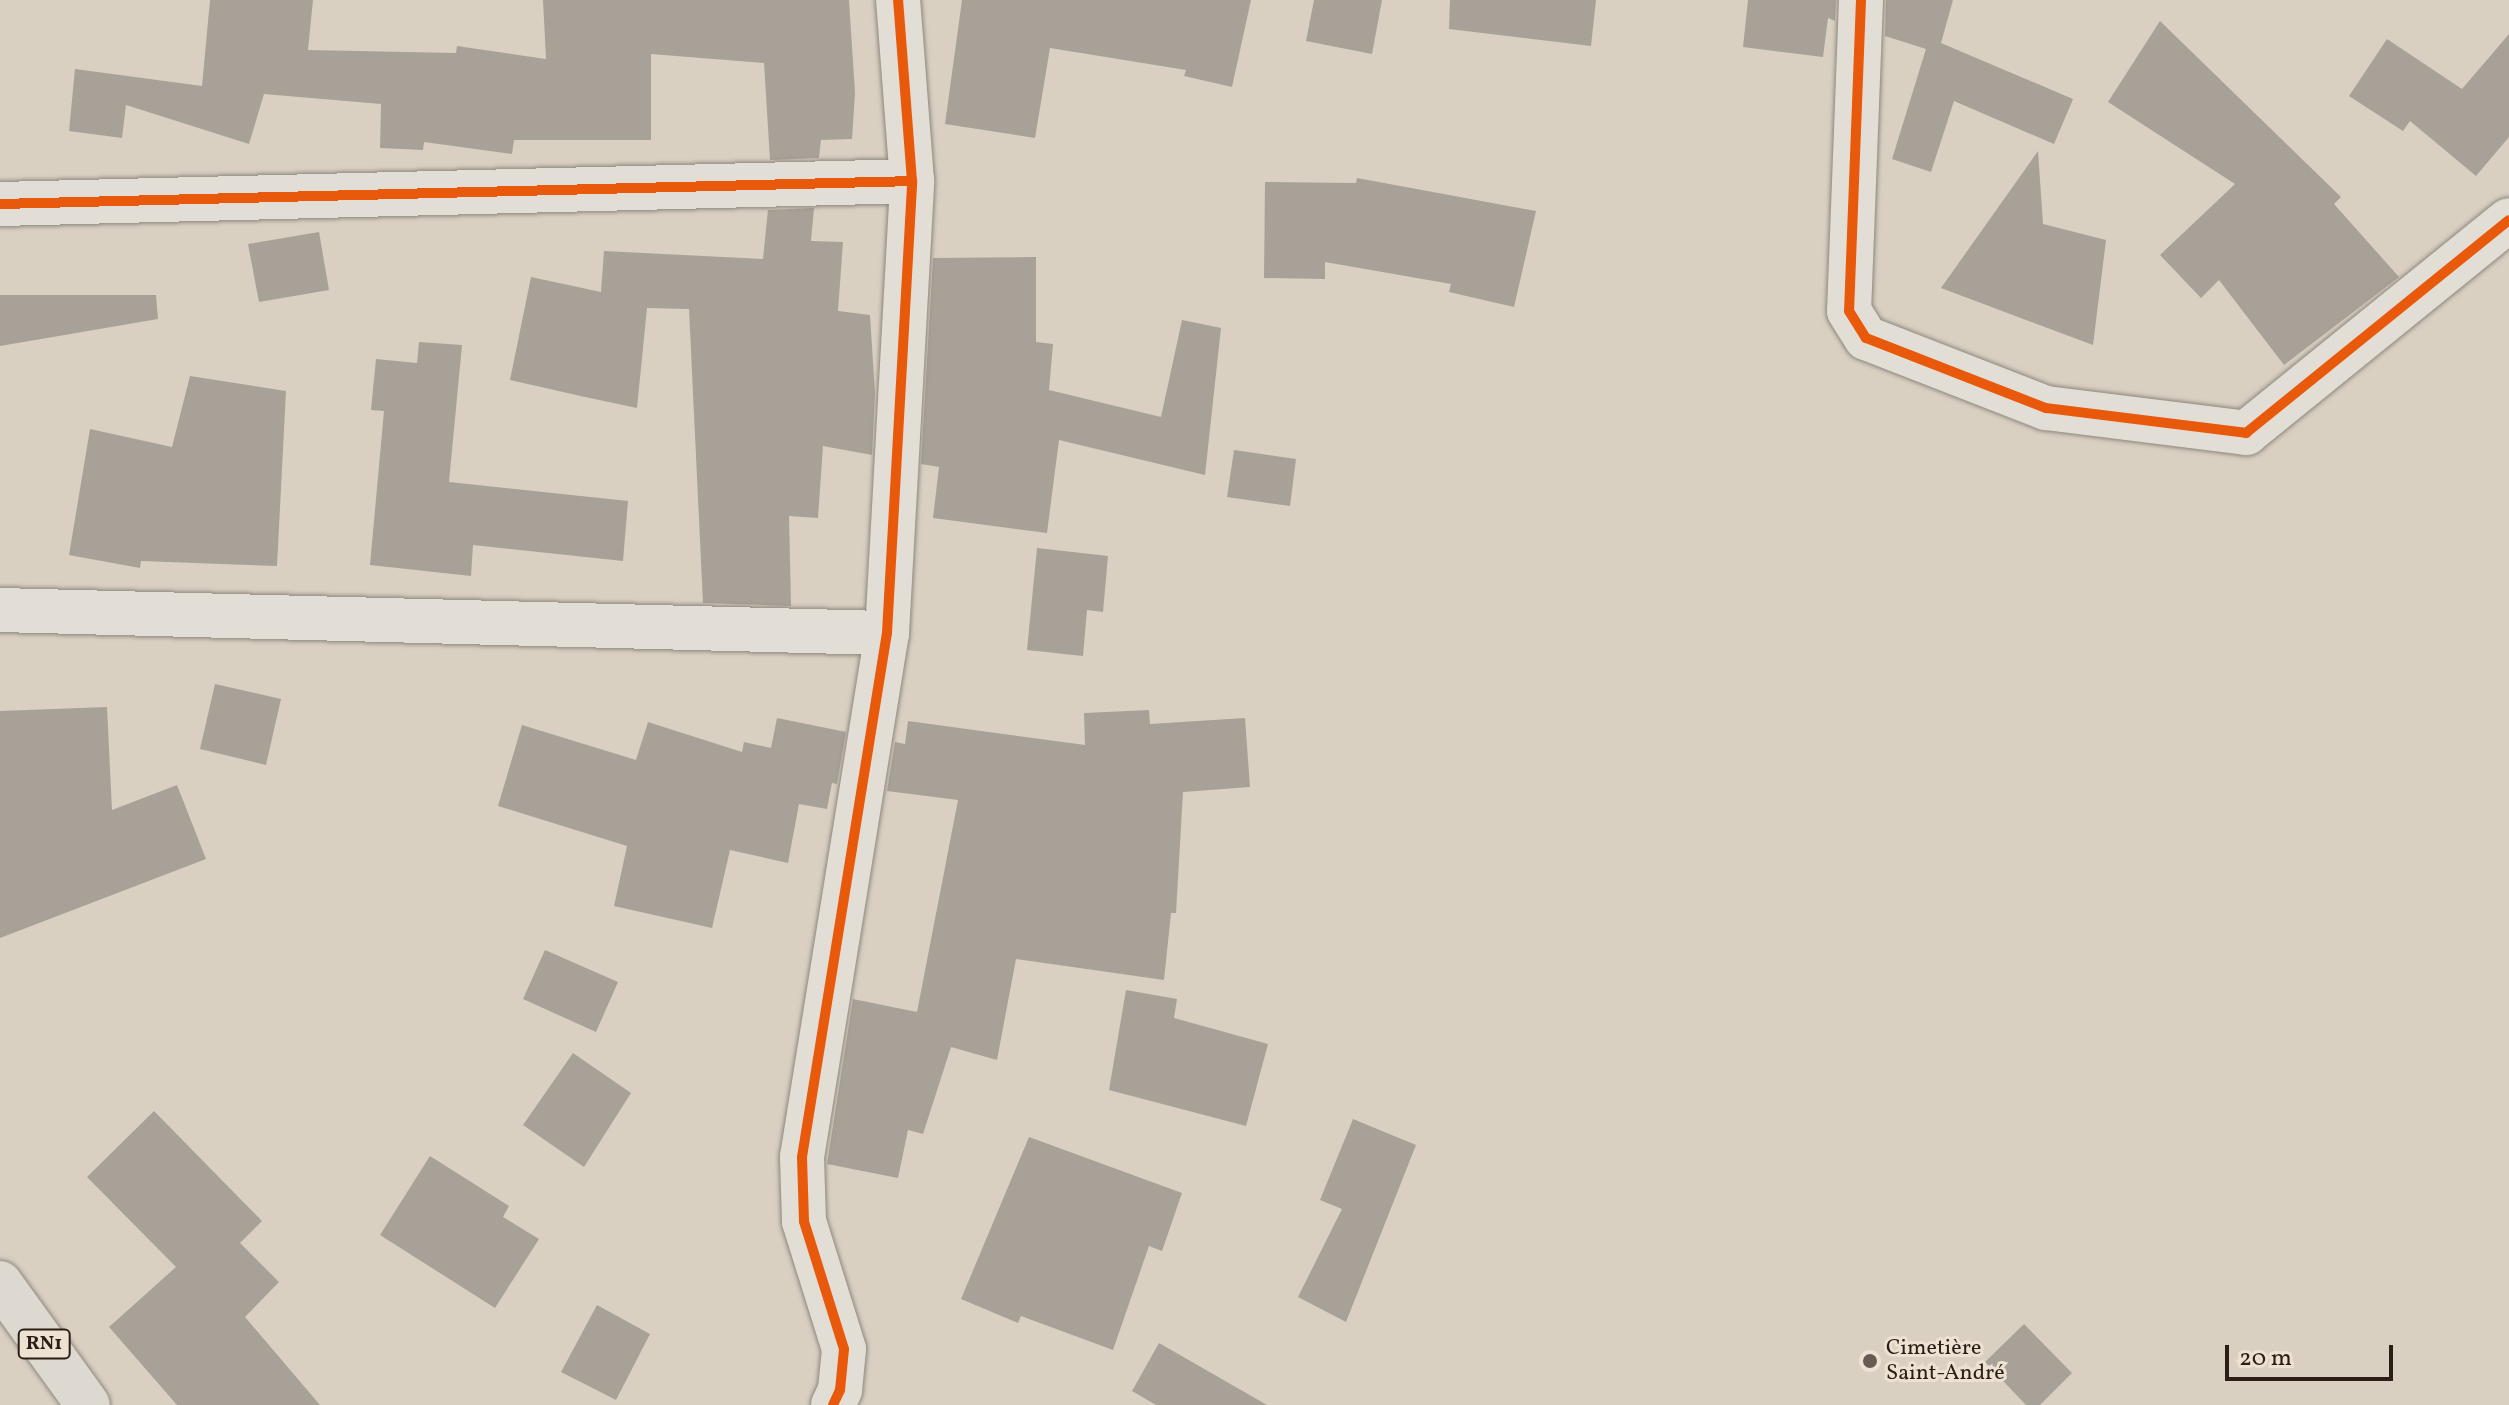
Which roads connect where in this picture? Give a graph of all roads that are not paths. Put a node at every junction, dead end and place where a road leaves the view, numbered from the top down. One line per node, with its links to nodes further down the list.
1 (898, 0): 3 (street)
2 (1861, 0): 5 (street)
3 (912, 181): 4 (street); 7 (street)
4 (0, 204)
5 (2509, 220)
6 (0, 610): 7 (street)
7 (887, 633): 10 (street)
8 (0, 1283): 9 (highway, RN1)
9 (88, 1405)
10 (833, 1405)

